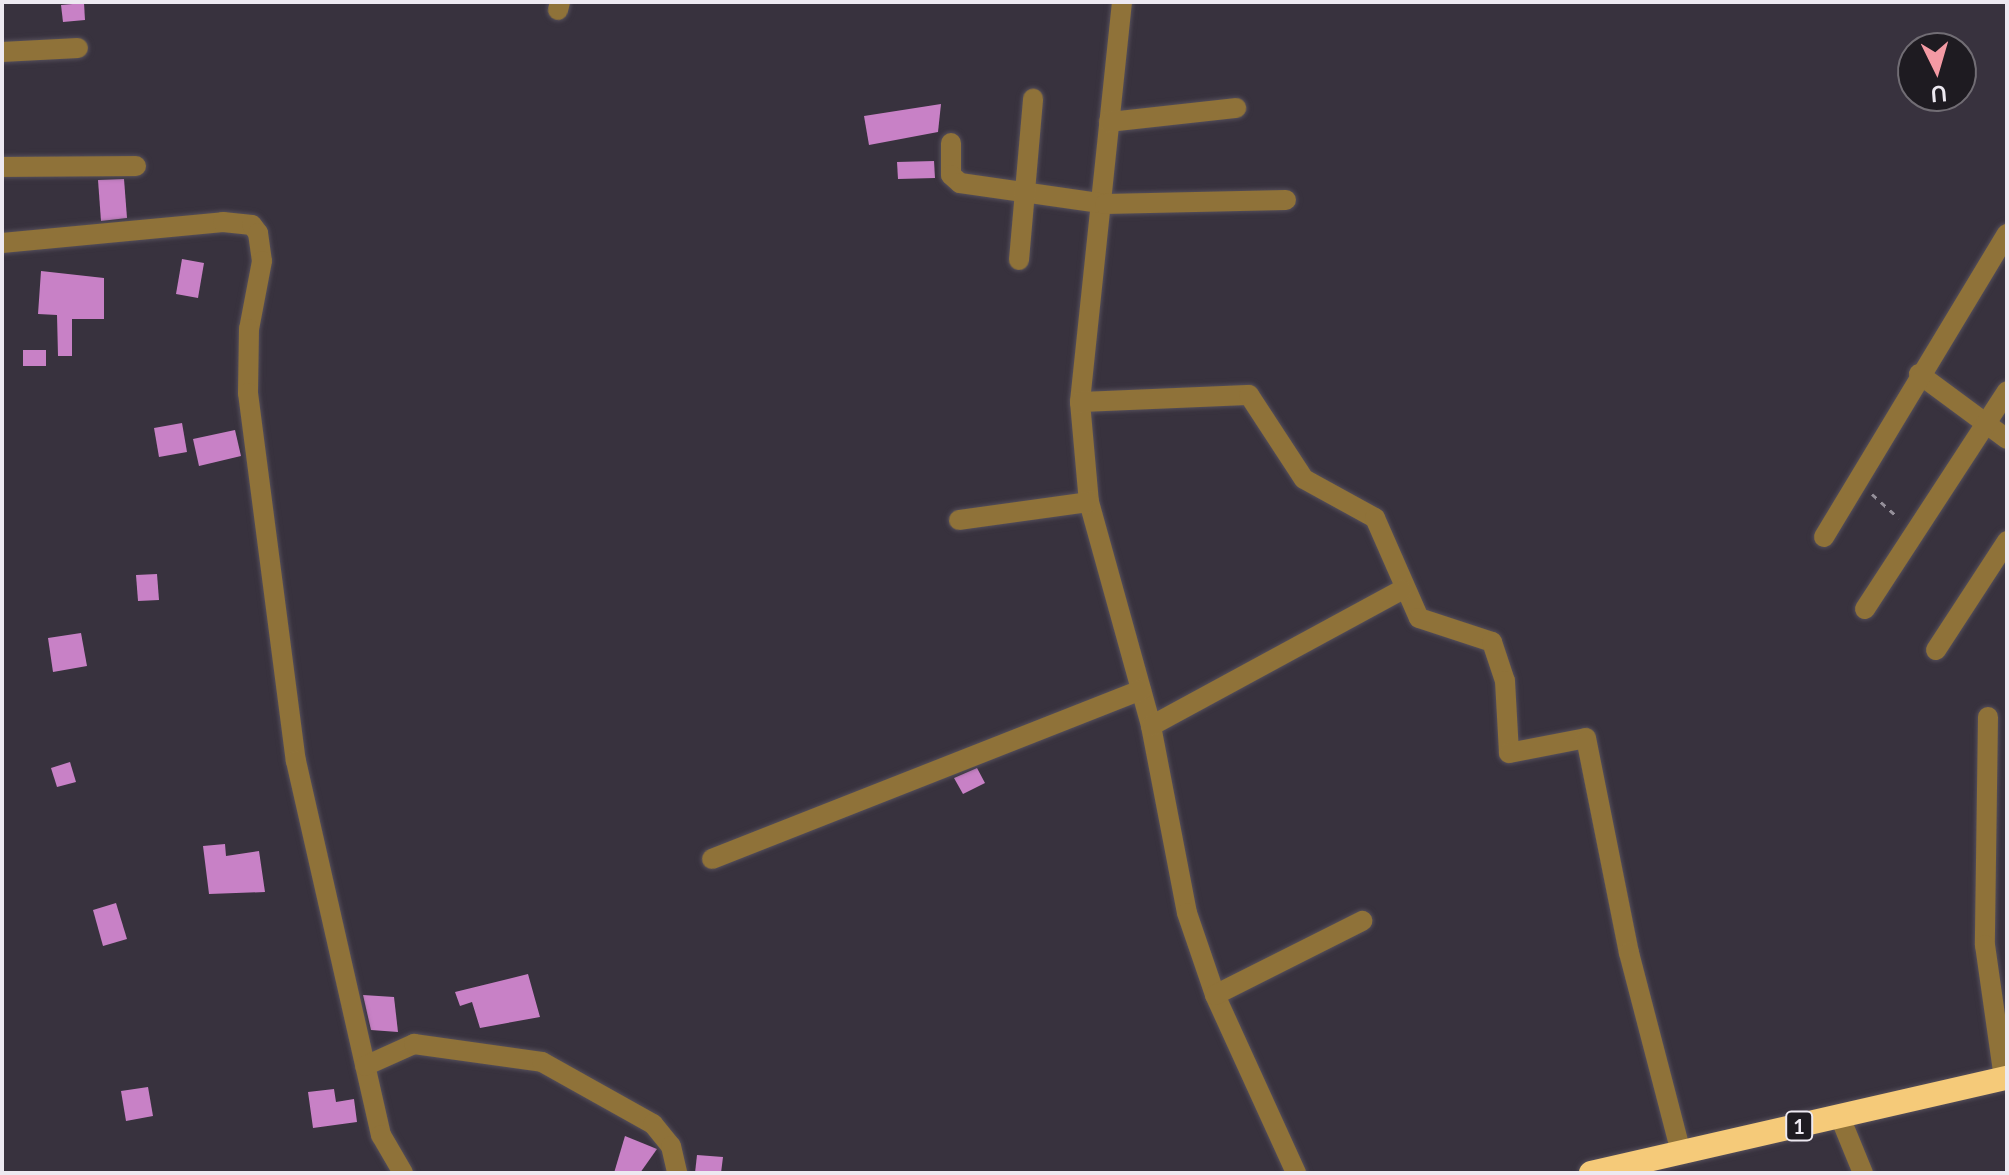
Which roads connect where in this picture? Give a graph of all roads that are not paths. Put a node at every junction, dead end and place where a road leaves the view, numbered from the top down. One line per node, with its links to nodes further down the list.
1 (1122, 2): 6 (street)
2 (78, 48): 3 (street)
3 (2, 52)
4 (1033, 99): 10 (street)
5 (1236, 108): 6 (street)
6 (1109, 122): 12 (street)
7 (951, 143): 10 (street)
8 (136, 166): 9 (street)
9 (2, 167)
10 (1025, 193): 12 (street); 15 (street)
11 (1286, 200): 12 (street)
12 (1105, 204): 18 (street)
13 (2007, 234): 16 (street)
14 (2, 243): 34 (street)
15 (1019, 260)
16 (1919, 374): 19 (street); 23 (street)
17 (2007, 391): 19 (street)
18 (1080, 402): 21 (street); 25 (street)
19 (1985, 423): 20 (street); 26 (street)
20 (2007, 439)
21 (1089, 502): 22 (street); 28 (street)
22 (959, 520)
23 (1824, 537)
24 (2007, 541): 27 (street)
25 (1402, 590): 30 (street); 37 (street)
26 (1865, 609)
27 (1936, 650)
28 (1141, 690): 30 (street); 31 (street)
29 (1988, 717): 35 (street)
30 (1151, 726): 33 (street)
31 (712, 859)
32 (1362, 921): 33 (street)
33 (1215, 995): 40 (street)
34 (365, 1066): 38 (street); 39 (street)
35 (2006, 1078): 36 (highway, 1)
36 (1840, 1117): 37 (highway, 1); 42 (street)
37 (1681, 1152): 41 (highway, 1)
38 (403, 1173)
39 (677, 1173)
40 (1296, 1173)
41 (1591, 1173)
42 (1863, 1173)

